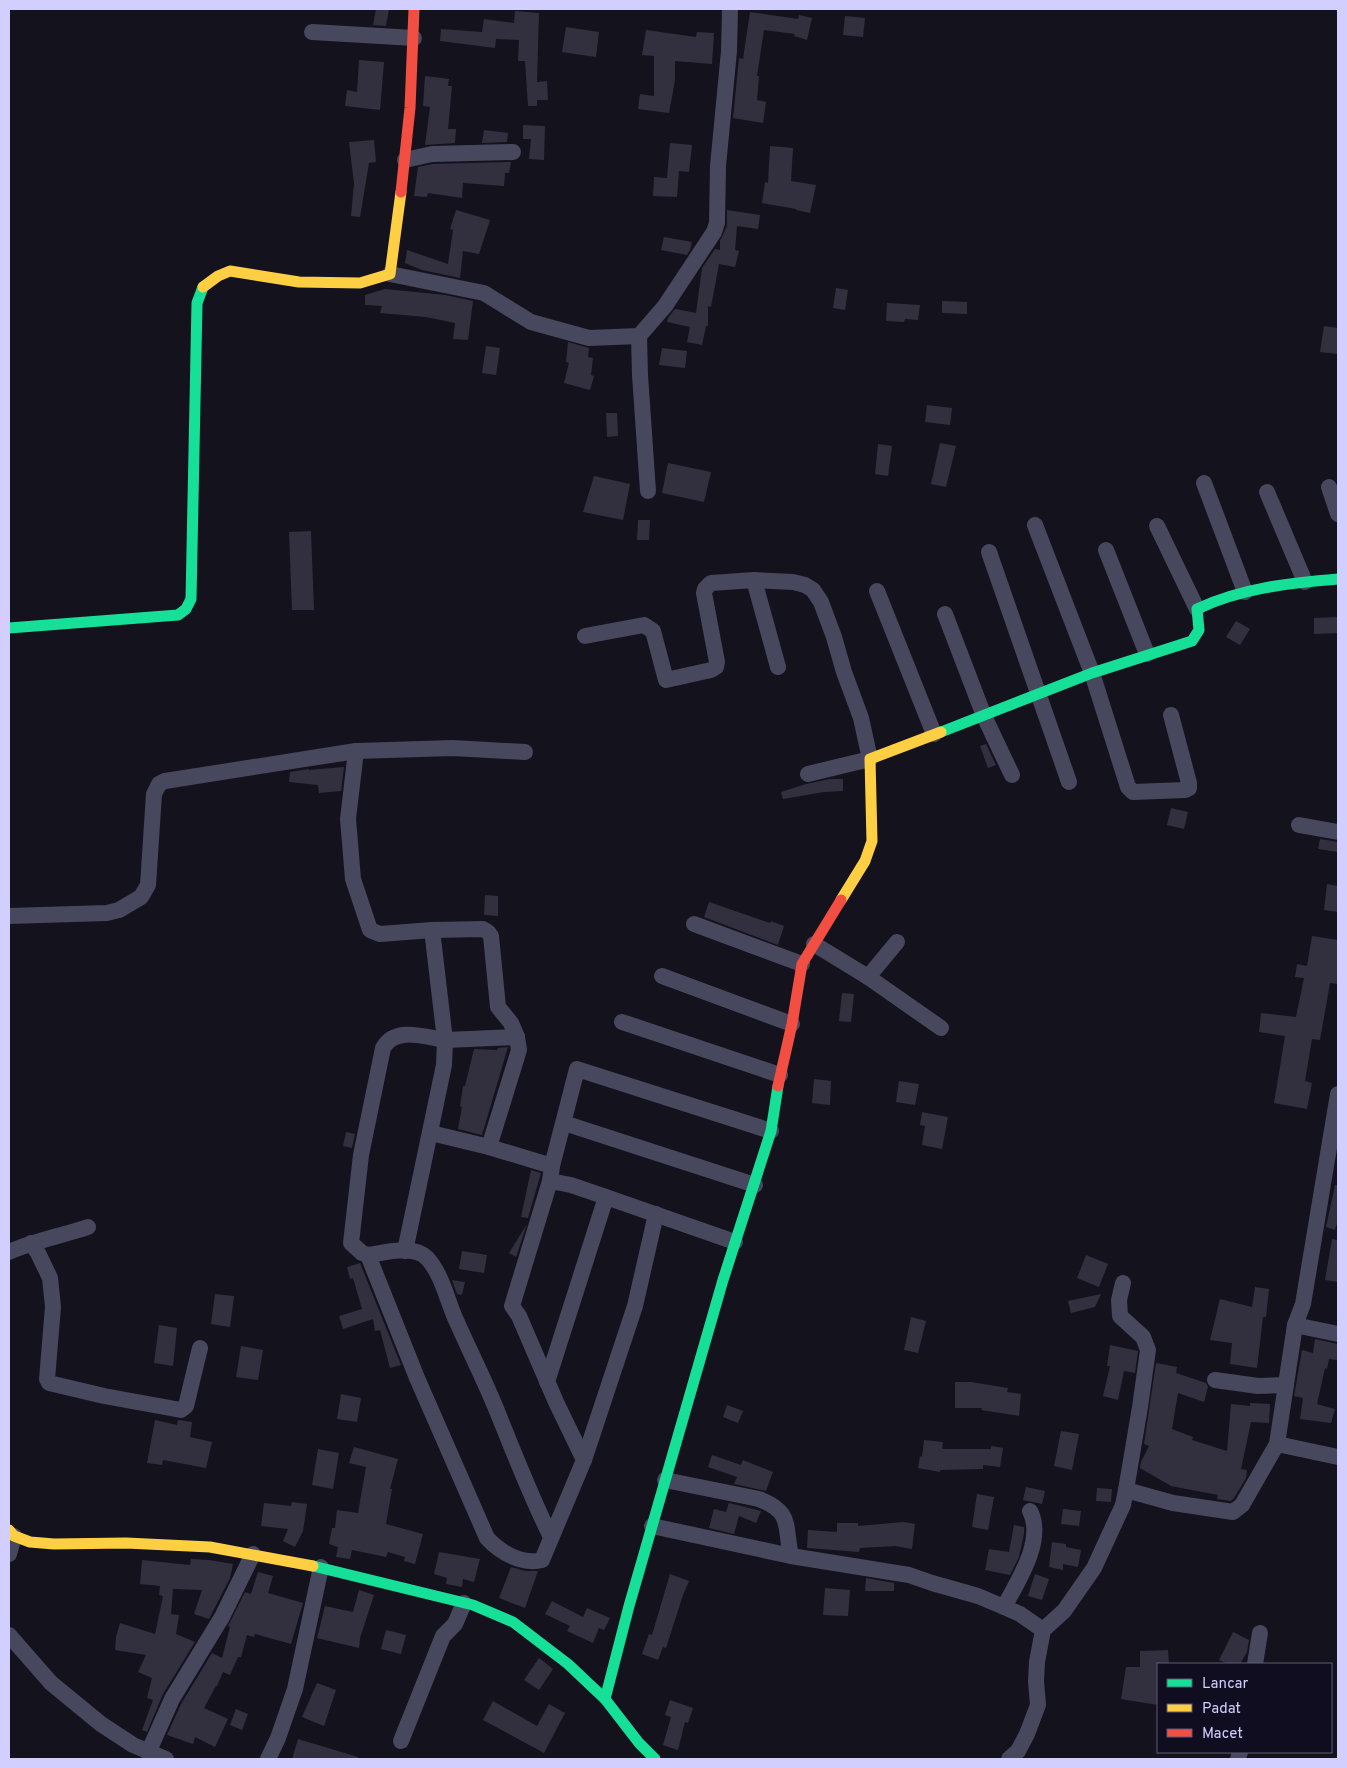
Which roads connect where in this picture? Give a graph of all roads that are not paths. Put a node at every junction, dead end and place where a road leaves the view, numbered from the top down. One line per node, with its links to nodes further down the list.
1 (414, 9): 4 (street)
2 (730, 9): 8 (street)
3 (312, 32): 4 (street)
4 (414, 38): 6 (street)
5 (513, 152): 6 (street)
6 (405, 160): 7 (street)
7 (390, 274): 8 (street); 25 (street)
8 (639, 336): 11 (street)
9 (1204, 483): 22 (street)
10 (1329, 488): 13 (street)
11 (648, 491)
12 (1268, 492): 20 (street)
13 (1338, 514)
14 (1035, 526): 29 (street)
15 (1157, 526): 23 (street)
16 (1106, 550): 27 (street)
17 (989, 552): 30 (street)
18 (1338, 579): 20 (street)
19 (754, 580): 26 (street); 28 (street); 36 (street)
20 (1305, 582): 22 (street)
21 (877, 591): 33 (street)
22 (1246, 592): 23 (street)
23 (1197, 609): 27 (street)
24 (945, 614): 32 (street)
25 (9, 628)
26 (584, 636)
27 (1147, 654): 29 (street)
28 (778, 667)
29 (1092, 673): 30 (street); 31 (street)
30 (1039, 694): 32 (street); 39 (street)
31 (1171, 715)
32 (984, 716): 33 (street); 38 (street)
33 (934, 734): 36 (street)
34 (356, 750): 35 (street); 42 (street); 44 (street)
35 (525, 752)
36 (870, 759): 37 (street); 46 (street)
37 (808, 774)
38 (1012, 775)
39 (1069, 782)
40 (1299, 824): 41 (street)
41 (1338, 832)
42 (9, 916)
43 (694, 924): 47 (street)
44 (432, 930): 53 (street); 54 (street)
45 (897, 942): 49 (street)
46 (814, 944): 47 (street); 49 (street)
47 (802, 964): 51 (street)
48 (662, 976): 51 (street)
49 (868, 977): 52 (street)
50 (622, 1022): 55 (street)
51 (792, 1024): 55 (street)
52 (942, 1028)
53 (518, 1037): 54 (street); 60 (street)
54 (445, 1040): 59 (street); 70 (street)
55 (780, 1075): 58 (street)
56 (1338, 1099): 72 (street)
57 (564, 1123): 58 (street); 61 (street); 62 (street)
58 (771, 1131): 62 (street)
59 (431, 1133): 60 (street); 68 (street)
60 (489, 1147): 61 (street)
61 (551, 1173): 63 (street); 76 (street)
62 (755, 1185): 66 (street)
63 (606, 1196): 64 (street); 76 (street)
64 (656, 1214): 66 (street); 80 (street)
65 (88, 1227): 67 (street)
66 (735, 1242): 81 (street)
67 (30, 1243): 69 (street); 74 (street)
68 (405, 1251): 70 (street); 86 (street)
69 (9, 1252)
70 (368, 1255): 86 (street)
71 (1123, 1283): 82 (street)
72 (1295, 1324): 73 (street); 77 (street)
73 (1338, 1334)
74 (200, 1348)
75 (1215, 1380): 77 (street)
76 (547, 1382): 80 (street)
77 (1286, 1385): 78 (street)
78 (1276, 1444): 79 (street); 82 (street)
79 (1338, 1457)
80 (584, 1460): 86 (street)
81 (665, 1480): 84 (street); 89 (street)
82 (1126, 1490): 93 (street)
83 (1030, 1511): 92 (street)
84 (652, 1526): 89 (street); 97 (street)
85 (11, 1533): 87 (street); 88 (street)
86 (551, 1537)
87 (9, 1554)
88 (253, 1554): 90 (street); 99 (street)
89 (791, 1556): 92 (street)
90 (321, 1567): 91 (street); 101 (street)
91 (464, 1603): 97 (street); 98 (street)
92 (1004, 1607): 93 (street)
93 (1043, 1630): 103 (street)
94 (1260, 1633): 96 (street)
95 (9, 1635): 99 (street)
96 (1255, 1663)
97 (605, 1699): 102 (street)
98 (401, 1741)
99 (148, 1752): 100 (street)
100 (166, 1759)
101 (268, 1759)
102 (655, 1759)
103 (1009, 1759)

